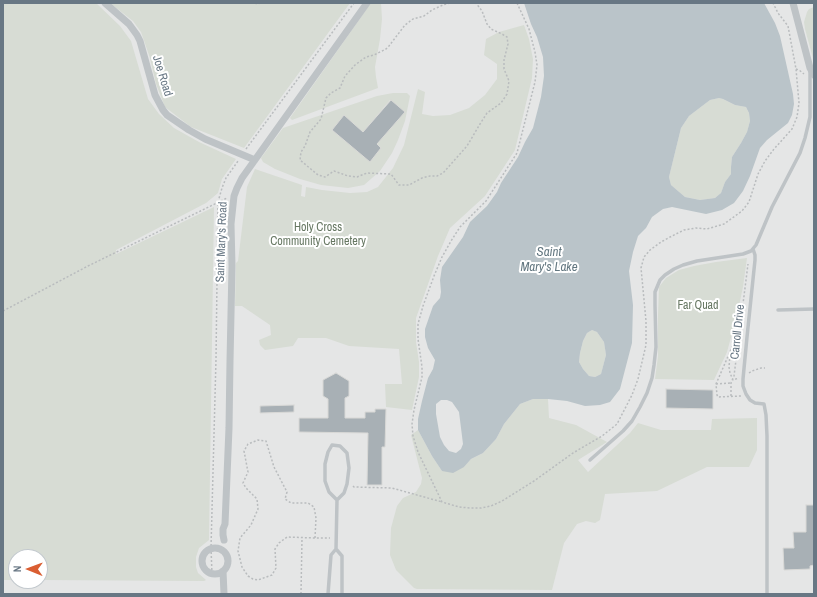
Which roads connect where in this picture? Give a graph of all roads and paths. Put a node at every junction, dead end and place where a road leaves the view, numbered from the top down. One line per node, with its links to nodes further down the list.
1 (105, 3): 15 (street, Joe Road)
2 (255, 3): 3 (path)
3 (261, 3)
4 (354, 3): 13 (path)
5 (366, 3): 15 (street, Saint Mary's Road)
6 (450, 3): 7 (path)
7 (476, 3)
8 (517, 3): 30 (path)
9 (773, 3): 11 (path)
10 (793, 3): 12 (street)
11 (796, 69): 12 (path); 30 (path)
12 (811, 73): 18 (lane)
13 (246, 149)
14 (239, 159): 17 (path)
15 (255, 160): 16 (street, Saint Mary's Road)
16 (234, 196): 17 (path); 36 (street, Saint Mary's Road)
17 (218, 202): 21 (path); 34 (path)
18 (752, 250): 22 (path); 26 (lane, Carroll Drive); 27 (lane)
19 (814, 309): 20 (lane)
20 (778, 310)
21 (3, 311)
22 (740, 330): 23 (path); 24 (path)
23 (730, 383): 24 (path); 25 (path)
24 (716, 384): 25 (path)
25 (731, 396): 26 (path)
26 (747, 396): 43 (lane)
27 (590, 460)
28 (348, 481): 29 (lane); 29 (lane); 30 (path)
29 (337, 500): 33 (lane)
30 (442, 502)
31 (302, 537): 32 (path); 32 (path); 40 (path)
32 (315, 538): 33 (path)
33 (336, 538): 35 (lane)
34 (211, 548): 36 (street); 38 (path); 38 (street)
35 (336, 549): 41 (lane); 42 (lane)
36 (224, 552): 37 (street, Saint Mary's Road)
37 (223, 571): 38 (street); 39 (street, Saint Mary's Road)
38 (212, 574)
39 (224, 594)
40 (301, 594)
41 (328, 594)
42 (342, 594)
43 (767, 594)

